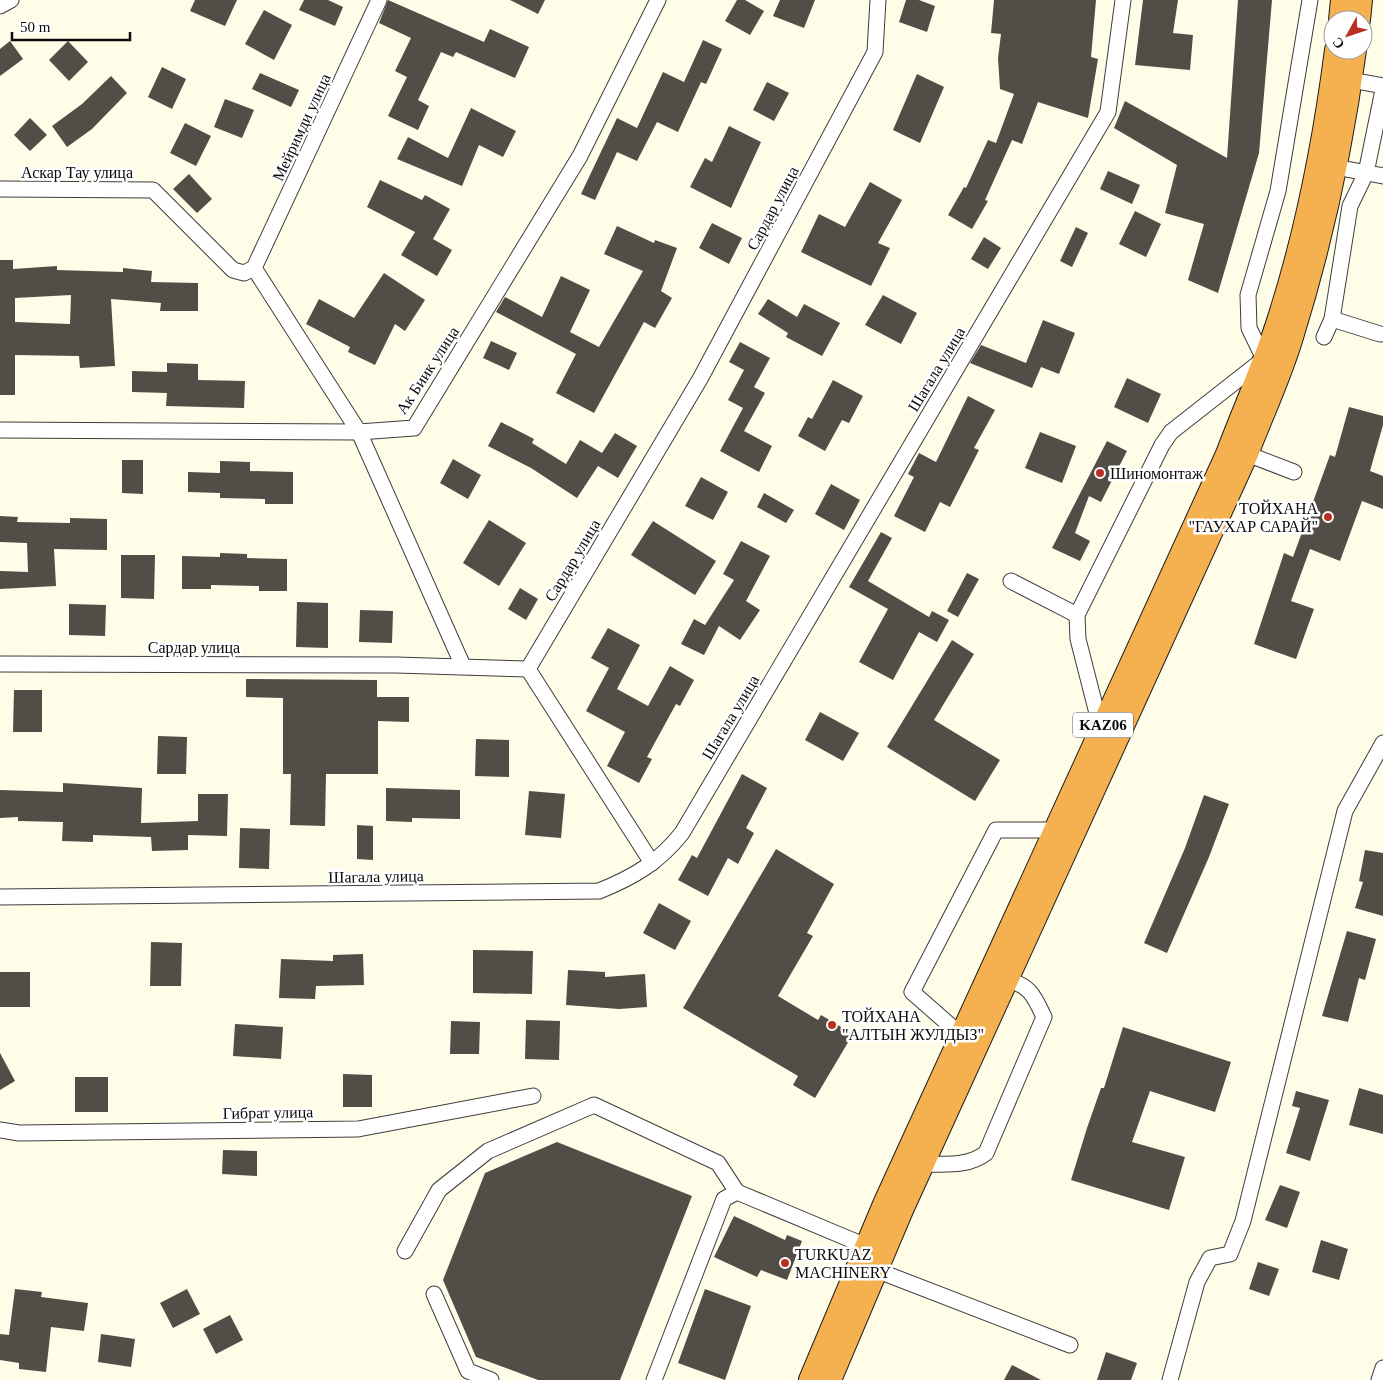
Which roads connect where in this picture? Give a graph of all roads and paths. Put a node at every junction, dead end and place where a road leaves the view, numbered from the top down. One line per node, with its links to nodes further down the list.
1 (11, 0): 7 (street)
2 (379, 0): 16 (street, Мейримди улица)
3 (658, 0): 22 (street, Ак Биик улица)
4 (878, 0): 29 (street, Сардар улица)
5 (1123, 0): 33 (street, Шагала улица)
6 (1310, 0): 20 (street)
7 (0, 6)
8 (1335, 60): 20 (highway, KАZ06)
9 (1354, 60): 10 (highway, KАZ06)
10 (1351, 80): 11 (street); 12 (highway, KАZ06)
11 (1383, 88): 13 (street)
12 (1334, 167): 13 (street); 23 (highway, KАZ06)
13 (1366, 173): 14 (street); 17 (street)
14 (1383, 176)
15 (0, 189): 16 (street, Аскар Тау улица)
16 (254, 268): 22 (street)
17 (1332, 319): 18 (street); 19 (street)
18 (1380, 334)
19 (1324, 337)
20 (1264, 359): 26 (street); 30 (highway, KАZ06)
21 (0, 430): 22 (street, Ак Биик улица)
22 (359, 432): 28 (street)
23 (1247, 454): 24 (street); 35 (highway, KАZ06)
24 (1294, 472)
25 (1012, 581): 26 (street)
26 (1076, 615): 30 (street)
27 (0, 664): 28 (street, Сардар улица)
28 (463, 666): 29 (street, Сардар улица)
29 (528, 668): 33 (street)
30 (1101, 729): 32 (highway, KАZ06)
31 (1383, 743): 51 (street)
32 (1055, 830): 36 (highway, KАZ06); 36 (street)
33 (652, 863): 34 (street, Шагала улица)
34 (0, 898)
35 (1007, 980): 39 (highway, KАZ06); 39 (street)
36 (961, 1035): 41 (highway, KАZ06)
37 (533, 1096): 38 (street, Гибрат улица)
38 (0, 1130)
39 (923, 1164): 43 (highway, KАZ06)
40 (738, 1192): 41 (street); 42 (street); 48 (street)
41 (866, 1246): 49 (highway, KАZ06)
42 (405, 1251)
43 (876, 1270): 45 (street); 50 (highway, KАZ06)
44 (434, 1294): 47 (street)
45 (1070, 1345)
46 (1383, 1368): 52 (street)
47 (491, 1380)
48 (654, 1380)
49 (810, 1380)
50 (830, 1380)
51 (1170, 1380)
52 (1379, 1380)

